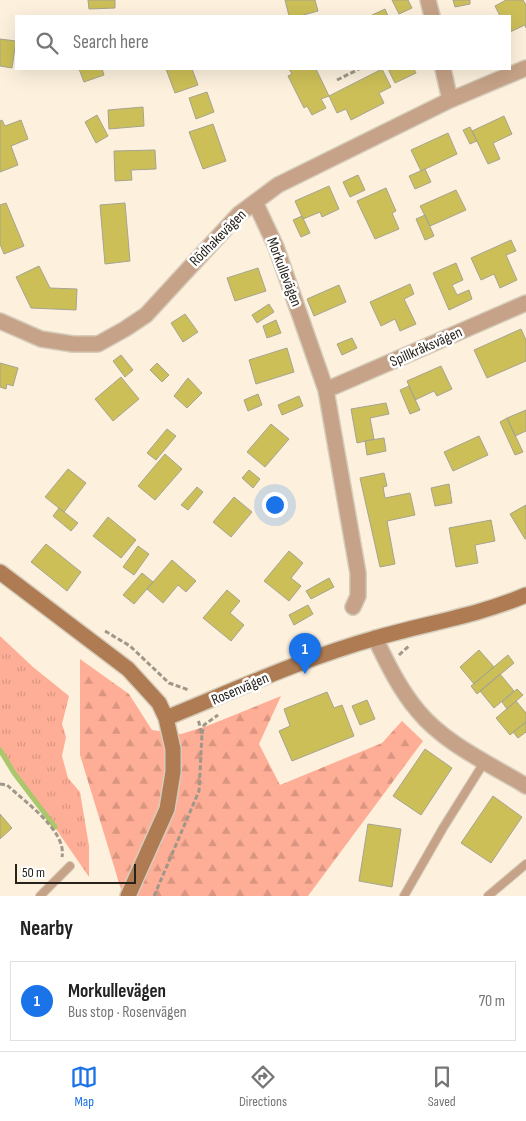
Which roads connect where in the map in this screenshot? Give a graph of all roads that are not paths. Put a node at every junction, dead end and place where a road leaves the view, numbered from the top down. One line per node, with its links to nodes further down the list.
1 (428, 0): 2 (street)
2 (432, 15)
3 (526, 68): 5 (street, Rödhakevägen)
4 (443, 70): 5 (street)
5 (450, 100): 6 (street, Rödhakevägen)
6 (255, 202): 8 (street, Rödhakevägen); 9 (street, Morkullevägen)
7 (526, 303): 9 (street, Spillkråksvägen)
8 (0, 321)
9 (326, 390): 12 (street, Morkullevägen)
10 (0, 572): 14 (street)
11 (526, 595): 13 (street, Rosenvägen)
12 (354, 607)
13 (375, 638): 14 (street, Rosenvägen); 15 (street)
14 (166, 718): 20 (street)
15 (485, 761): 16 (street); 21 (lane)
16 (526, 786)
17 (526, 864): 22 (lane)
18 (70, 866): 19 (lane)
19 (40, 896)
20 (128, 896)
21 (404, 896)
22 (488, 896)

